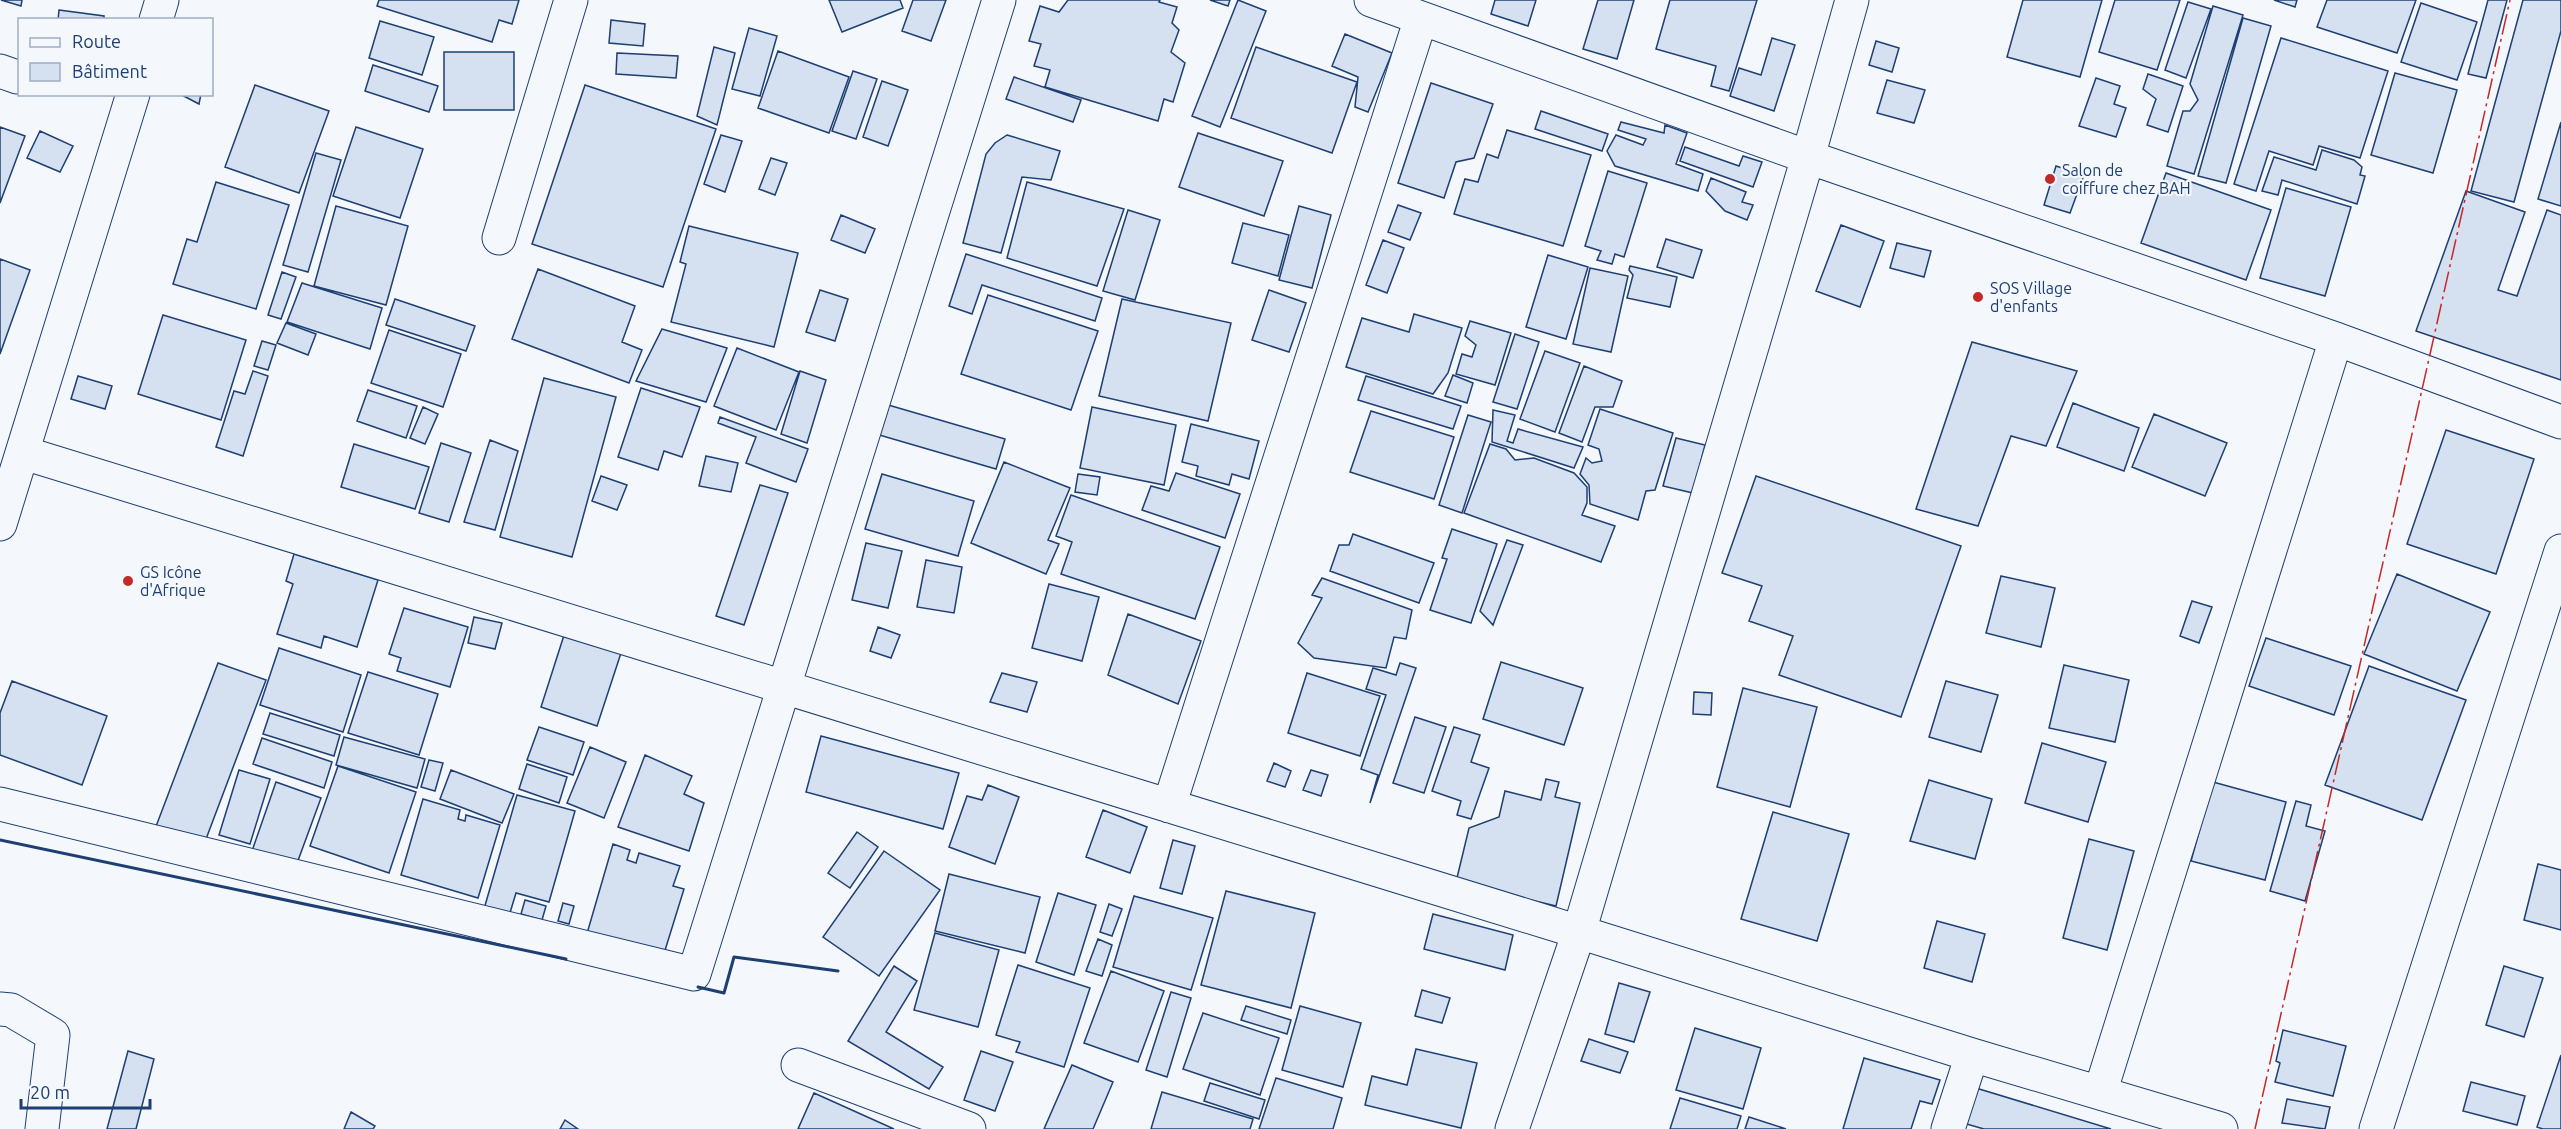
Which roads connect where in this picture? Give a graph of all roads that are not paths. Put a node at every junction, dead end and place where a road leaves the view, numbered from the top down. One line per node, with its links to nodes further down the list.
1 (162, 0): 6 (street)
2 (571, 0): 10 (street)
3 (999, 0): 16 (street)
4 (1371, 0): 7 (street)
5 (1852, 0): 9 (street)
6 (157, 18)
7 (1421, 18): 9 (street); 18 (street)
8 (132, 96): 13 (street)
9 (1808, 157): 11 (street); 19 (street)
10 (499, 238)
11 (2336, 339): 12 (street); 23 (street)
12 (2561, 422)
13 (24, 453): 14 (street); 16 (street)
14 (0, 524)
15 (2561, 551): 29 (street)
16 (782, 687): 17 (street); 18 (street)
17 (0, 804)
18 (1169, 806): 19 (street)
19 (1580, 932): 21 (street); 26 (street)
20 (0, 1009): 24 (street)
21 (1972, 1056): 23 (street); 27 (street)
22 (798, 1065): 25 (street)
23 (2100, 1093): 28 (street)
24 (42, 1129)
25 (969, 1129)
26 (1512, 1129)
27 (1948, 1129)
28 (2221, 1129)
29 (2376, 1129)

